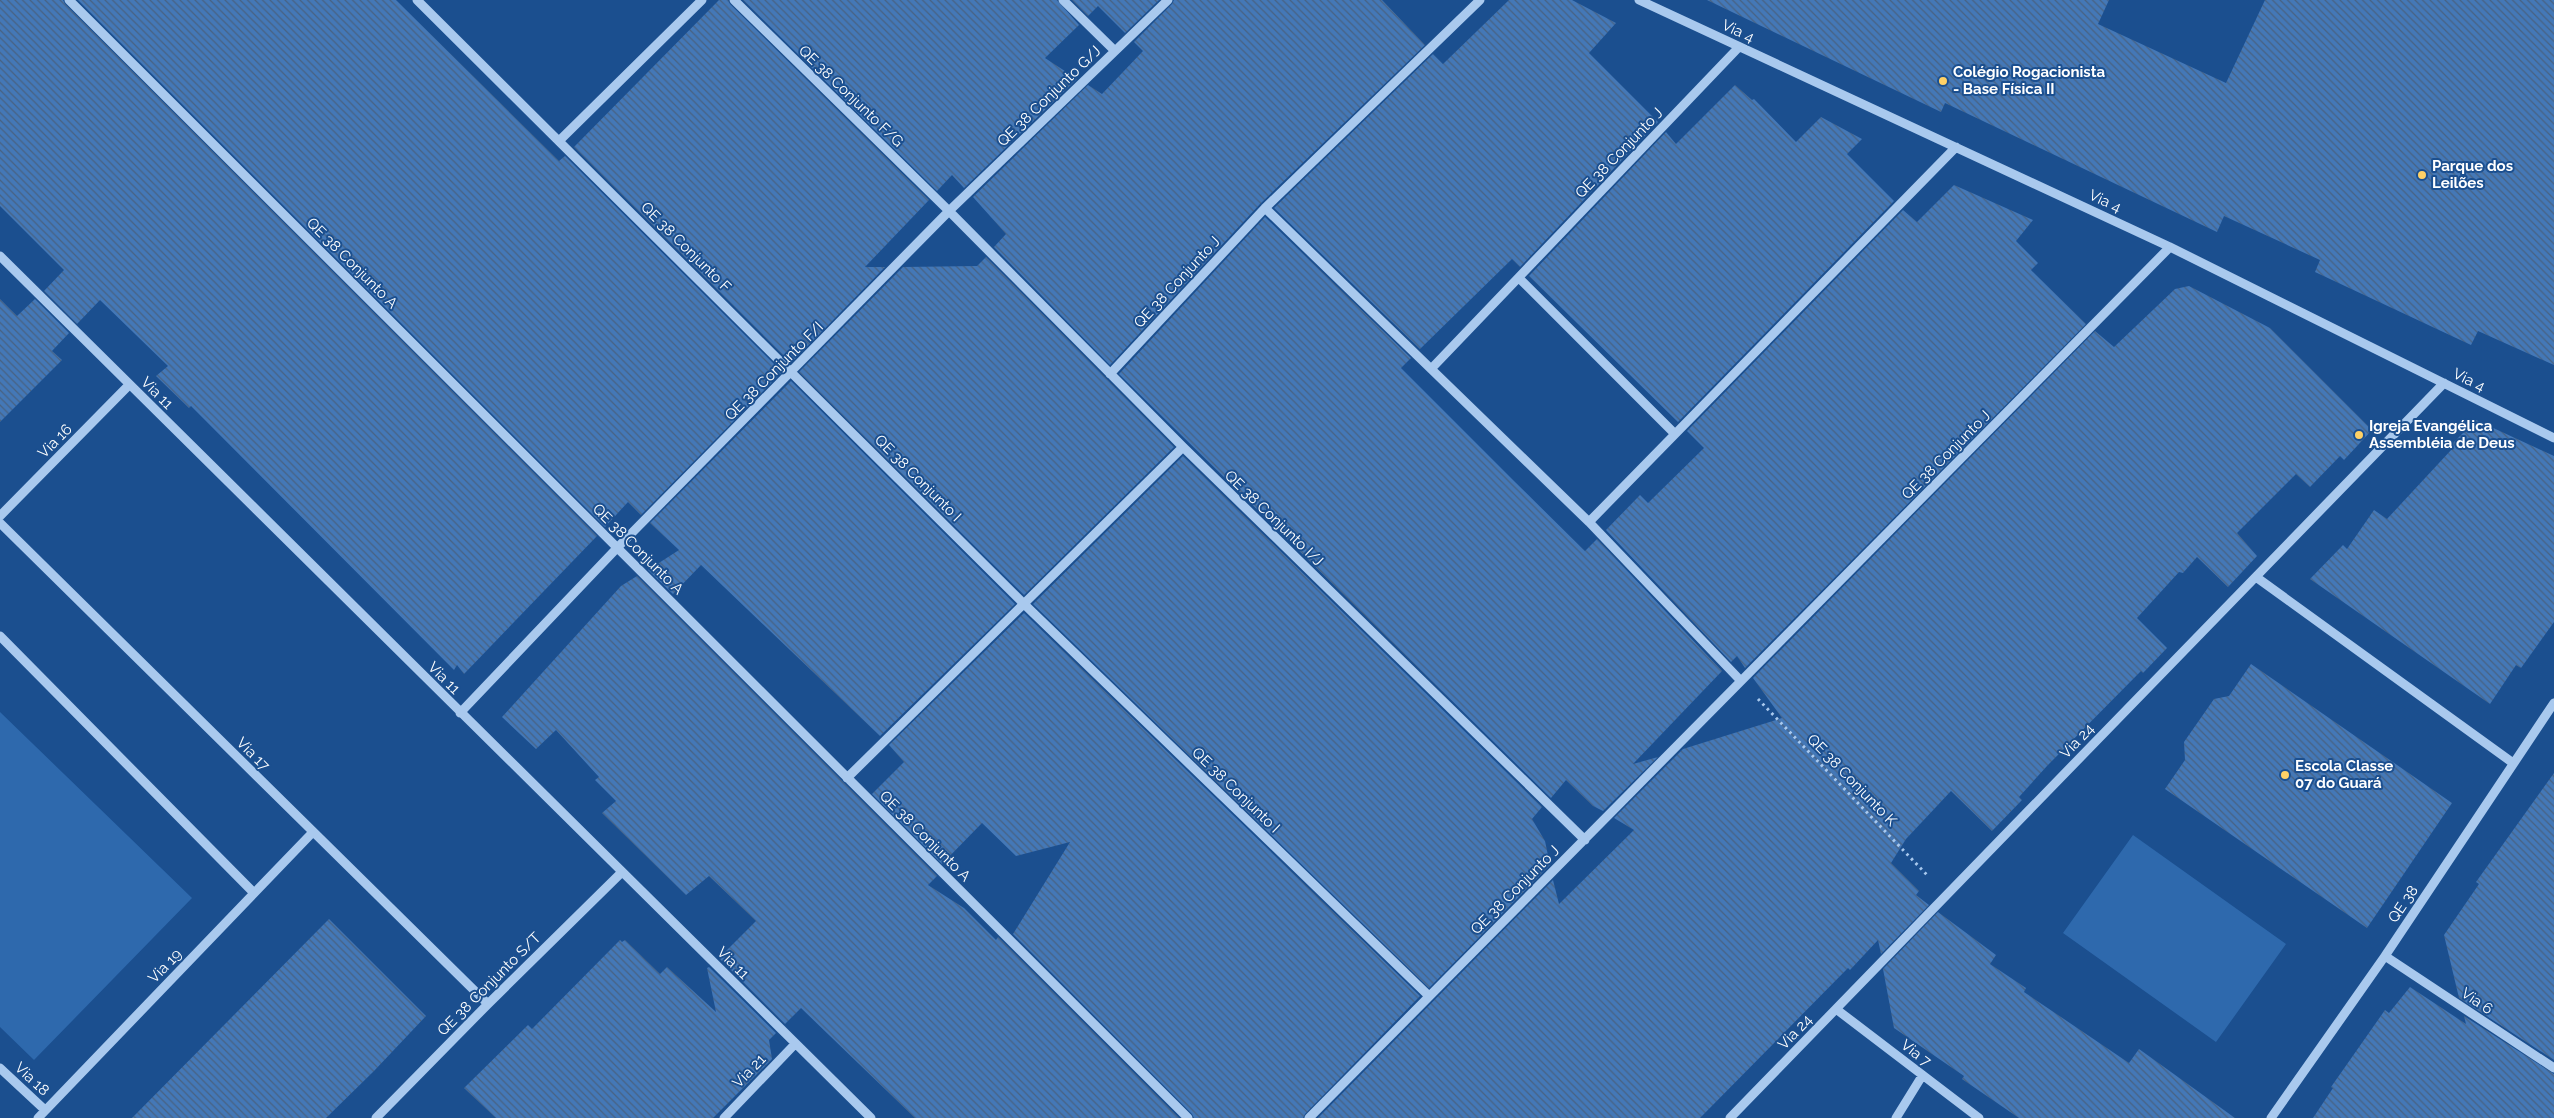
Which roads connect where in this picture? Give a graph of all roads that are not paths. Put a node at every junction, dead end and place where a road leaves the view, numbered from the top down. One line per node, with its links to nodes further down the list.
1 (69, 0): 29 (street, QE 38 Conjunto A)
2 (702, 0): 11 (street)
3 (734, 0): 14 (street, QE 38 Conjunto F/G)
4 (1063, 0): 10 (street)
5 (1168, 0): 10 (street, QE 38 Conjunto G/J)
6 (1480, 0): 13 (street, QE 38 Conjunto J)
7 (1639, 0): 9 (street, Via 4)
8 (420, 1): 11 (street, QE 38 Conjunto F)
9 (1739, 46): 12 (street, Via 4); 17 (street, QE 38 Conjunto J)
10 (1115, 51): 14 (street, QE 38 Conjunto G/J)
11 (559, 141): 19 (street, QE 38 Conjunto F)
12 (1956, 146): 15 (street, Via 4); 23 (street)
13 (1265, 208): 18 (street); 20 (street, QE 38 Conjunto J)
14 (949, 211): 19 (street, QE 38 Conjunto F/I); 20 (street, QE 38 Conjunto I/J)
15 (2170, 247): 21 (street, Via 4); 33 (street, QE 38 Conjunto J)
16 (0, 256): 22 (street, Via 11)
17 (1519, 278): 18 (street, QE 38 Conjunto J); 23 (street)
18 (1431, 369): 27 (street)
19 (793, 372): 29 (street, QE 38 Conjunto F/I); 31 (street, QE 38 Conjunto I)
20 (1110, 374): 25 (street, QE 38 Conjunto I/J)
21 (2444, 383): 24 (street, Via 4); 30 (street, Via 24)
22 (129, 385): 26 (street, Via 16); 35 (street, Via 11)
23 (1674, 433): 27 (street)
24 (2554, 438)
25 (1183, 447): 31 (street); 39 (street, QE 38 Conjunto I/J)
26 (0, 516)
27 (1589, 522): 33 (street)
28 (0, 523): 38 (street, Via 17)
29 (617, 548): 35 (street, QE 38 Conjunto F/I); 37 (street, QE 38 Conjunto A)
30 (2256, 576): 36 (street); 45 (street, Via 24)
31 (1023, 603): 37 (street); 43 (street, QE 38 Conjunto I)
32 (0, 636): 41 (street)
33 (1741, 681): 39 (street, QE 38 Conjunto J)
34 (2554, 703): 36 (street, QE 38)
35 (460, 713): 40 (street, Via 11)
36 (2513, 762): 42 (street, QE 38)
37 (847, 778): 55 (street, QE 38 Conjunto A)
38 (313, 832): 41 (street, Via 19); 44 (street, Via 17)
39 (1584, 840): 43 (street, QE 38 Conjunto J)
40 (622, 872): 44 (street, QE 38 Conjunto S/T); 46 (street, Via 11)
41 (254, 893): 50 (street, Via 19)
42 (2385, 956): 48 (street, Via 6); 60 (street, QE 38)
43 (1430, 996): 56 (street, QE 38 Conjunto J)
44 (488, 1004): 52 (street, QE 38 Conjunto S/T)
45 (1836, 1009): 49 (street, Via 7); 57 (street, Via 24)
46 (794, 1044): 53 (street, Via 21); 54 (street, Via 11)
47 (0, 1068): 50 (street, Via 18)
48 (2554, 1068)
49 (1922, 1076): 58 (street); 59 (street, Via 7)
50 (45, 1110): 51 (street, Via 19)
51 (38, 1118)
52 (376, 1118)
53 (724, 1118)
54 (872, 1118)
55 (1188, 1118)
56 (1309, 1118)
57 (1730, 1118)
58 (1896, 1118)
59 (1979, 1118)
60 (2271, 1118)

